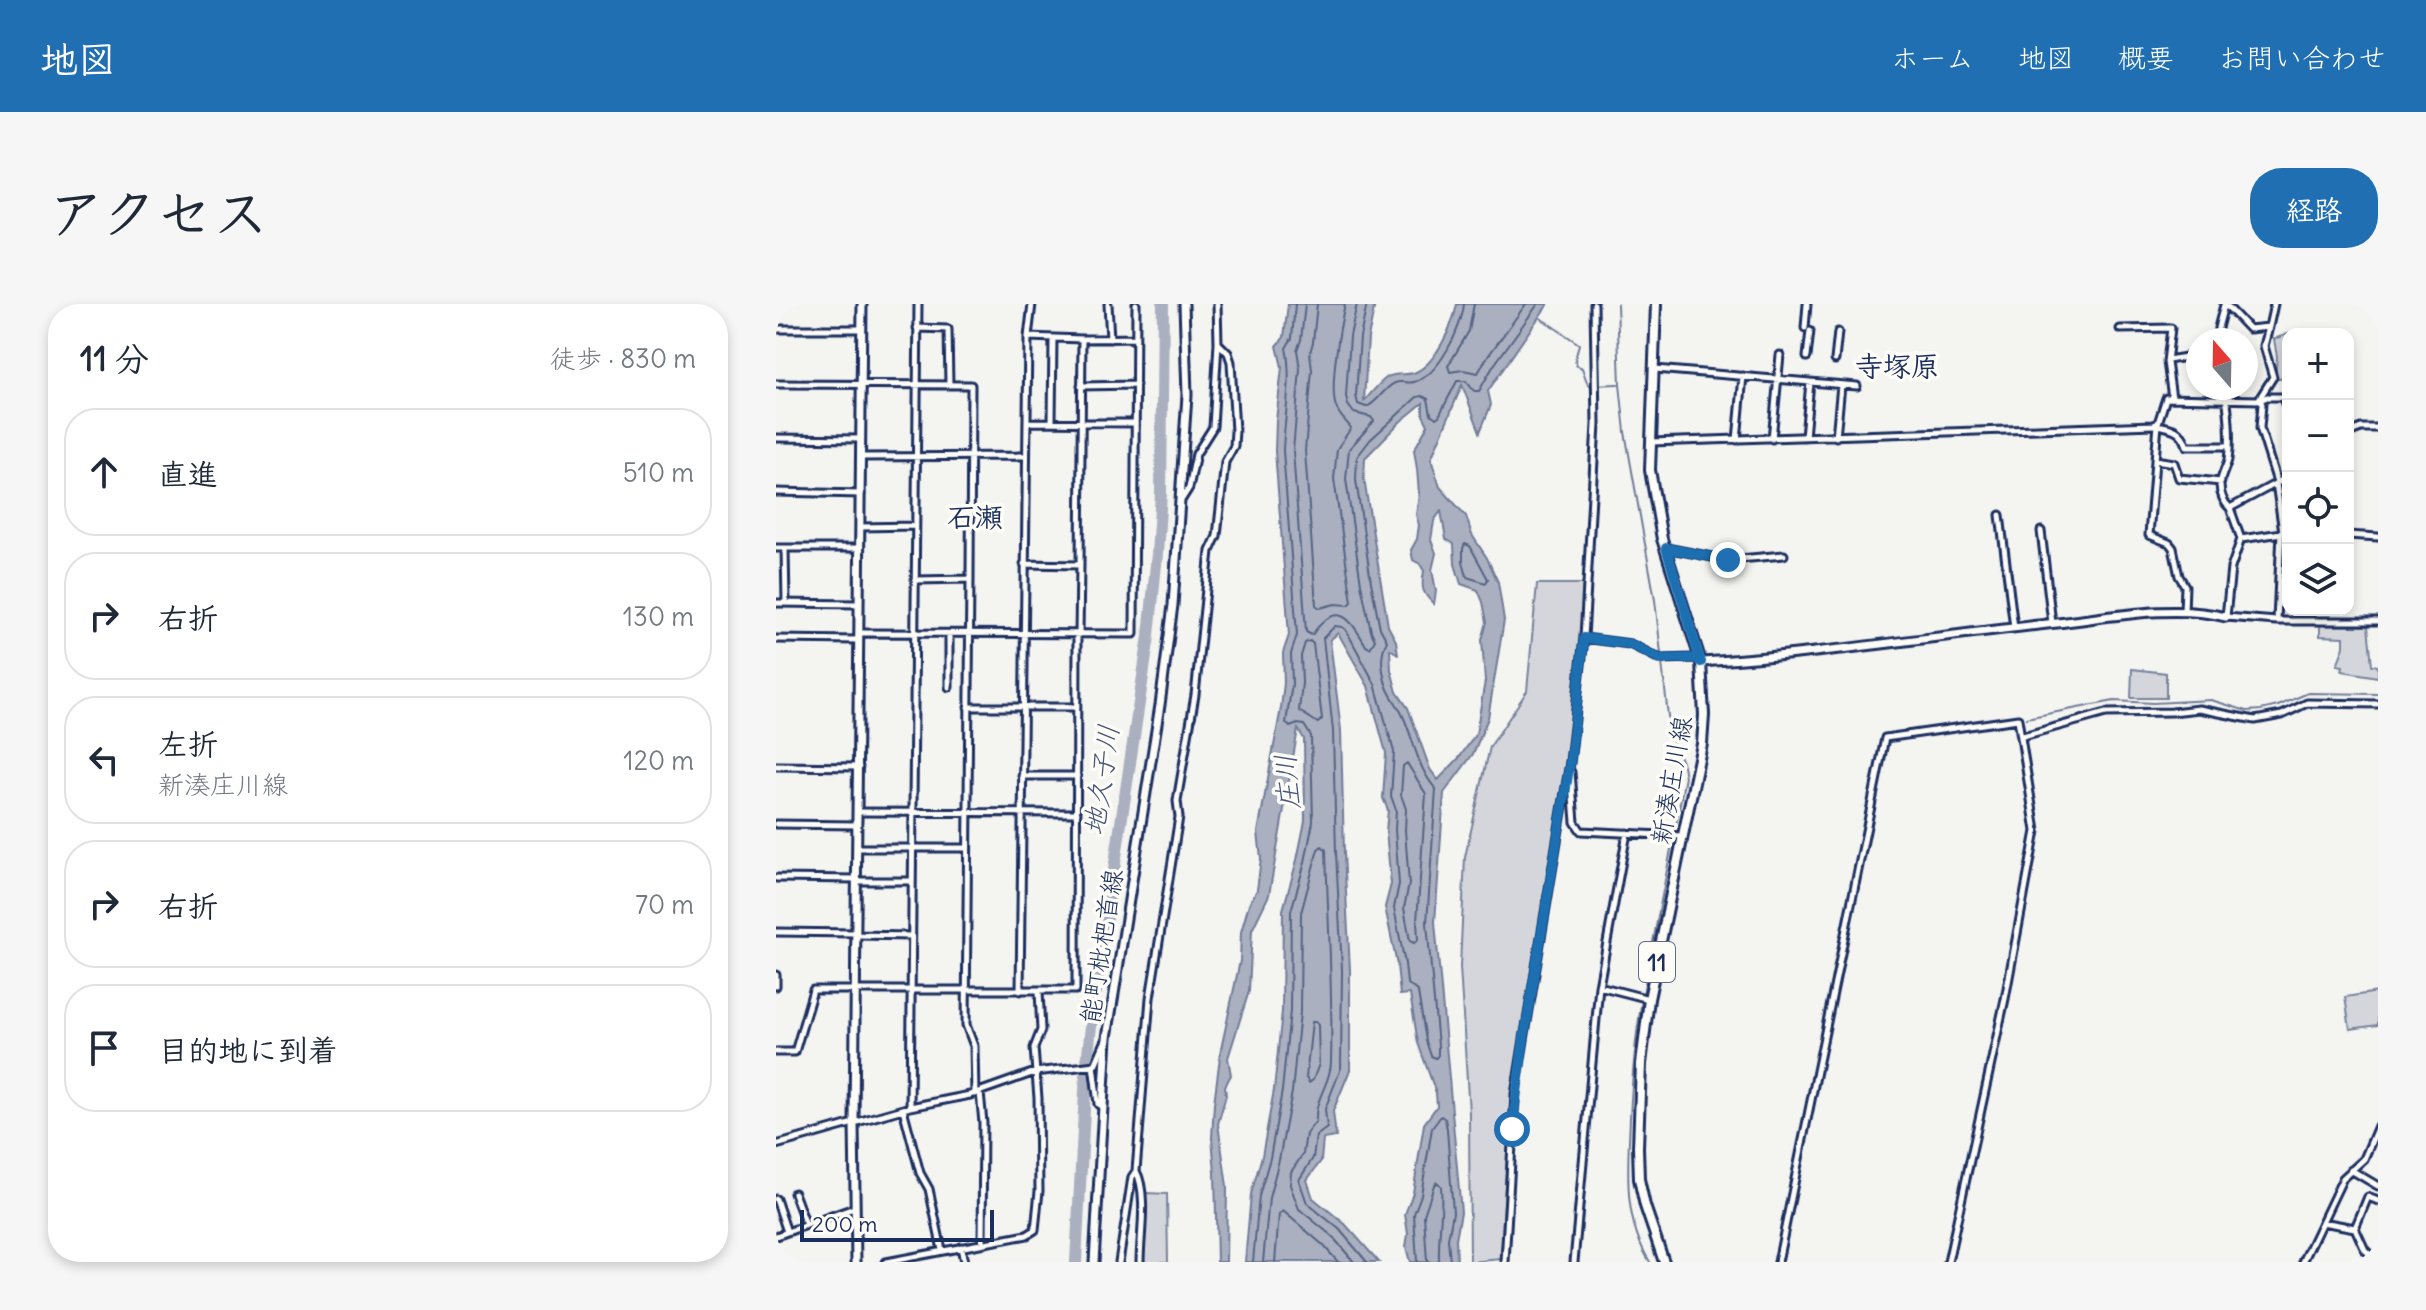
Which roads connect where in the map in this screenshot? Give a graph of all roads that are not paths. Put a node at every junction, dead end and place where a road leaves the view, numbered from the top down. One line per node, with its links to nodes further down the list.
1 (862, 304): 17 (street)
2 (918, 304): 14 (street)
3 (1032, 304): 20 (street)
4 (1108, 304): 24 (street)
5 (1136, 304): 22 (street)
6 (1184, 304): 73 (street, 能町枇杷首線)
7 (1217, 304): 25 (street)
8 (1594, 304): 111 (street)
9 (1656, 304): 31 (main road, 新湊庄川線 / 11)
10 (1807, 304): 27 (street)
11 (2274, 304): 13 (street)
12 (2224, 305): 13 (street); 15 (street)
13 (2269, 327): 46 (street)
14 (917, 328): 37 (street); 38 (street)
15 (2218, 328)
16 (776, 329): 17 (street)
17 (862, 329): 36 (street)
18 (2120, 329): 30 (street)
19 (1838, 332): 29 (street)
20 (1028, 337): 21 (street); 48 (street)
21 (1053, 338): 23 (street); 49 (street)
22 (1136, 338): 24 (street); 39 (street)
23 (1082, 339): 24 (street); 41 (street)
24 (1110, 339)
25 (1218, 343): 73 (street); 163 (street)
26 (1780, 355): 33 (street)
27 (1807, 357)
28 (2186, 357): 30 (street)
29 (1835, 360)
30 (2168, 360): 43 (street)
31 (1655, 369): 32 (street); 61 (main road, 新湊庄川線 / 11)
32 (1743, 376): 33 (street); 60 (street)
33 (1778, 379): 34 (street); 59 (street)
34 (1810, 382): 40 (street); 55 (street)
35 (776, 384): 36 (street)
36 (861, 385): 37 (street); 58 (street)
37 (917, 385): 38 (street); 64 (street)
38 (949, 385): 63 (street)
39 (1136, 385): 41 (street); 51 (street)
40 (1841, 385): 42 (street); 56 (street)
41 (1081, 386): 50 (street)
42 (1857, 386)
43 (2172, 398): 44 (street); 52 (street)
44 (2186, 398)
45 (2227, 400): 62 (street)
46 (2259, 400): 47 (street); 70 (street)
47 (2283, 400)
48 (1027, 422): 49 (street); 65 (street)
49 (1052, 422): 50 (street)
50 (1082, 422): 51 (street); 91 (street)
51 (1135, 423): 109 (street)
52 (2158, 424): 56 (street); 62 (street); 67 (street)
53 (2378, 428): 54 (street)
54 (2354, 431)
55 (1805, 437): 56 (street); 59 (street)
56 (1836, 437)
57 (776, 438): 58 (street)
58 (861, 439): 66 (street)
59 (1772, 439): 60 (street)
60 (1737, 440): 61 (street)
61 (1650, 442): 88 (main road, 新湊庄川線 / 11)
62 (2228, 446): 69 (street)
63 (970, 455): 64 (street); 65 (street); 92 (street)
64 (916, 456): 66 (street); 77 (street)
65 (1026, 456): 90 (street)
66 (861, 457): 72 (street)
67 (2155, 460): 69 (street); 97 (street)
68 (2282, 480): 70 (street)
69 (2221, 482): 74 (street)
70 (2276, 482): 74 (street); 76 (street)
71 (776, 492): 72 (street)
72 (861, 494): 78 (street)
73 (1181, 500): 152 (street, 能町枇杷首線)
74 (2230, 508): 83 (street)
75 (2000, 515): 104 (street)
76 (2282, 520)
77 (915, 526): 78 (street); 93 (street)
78 (860, 527): 87 (street)
79 (2041, 531): 103 (street)
80 (2282, 532): 83 (street)
81 (2354, 535): 82 (street)
82 (2378, 537)
83 (2241, 539): 99 (street)
84 (2283, 544): 100 (street)
85 (776, 548): 86 (street)
86 (785, 548): 87 (street); 95 (street)
87 (860, 548): 96 (street)
88 (1666, 548): 89 (street); 113 (main road, 新湊庄川線 / 11)
89 (1784, 555)
90 (1024, 564): 91 (street); 108 (street)
91 (1080, 565): 109 (street)
92 (970, 579): 93 (street); 105 (street)
93 (915, 580): 106 (street)
94 (776, 603): 95 (street)
95 (786, 603): 96 (street)
96 (859, 604): 110 (street)
97 (2184, 612): 99 (street); 103 (street)
98 (2317, 616): 101 (street)
99 (2226, 617): 100 (street)
100 (2277, 621): 101 (street)
101 (2317, 621): 102 (street)
102 (2378, 621)
103 (2052, 623): 104 (street)
104 (2014, 628): 113 (street)
105 (969, 633): 107 (street); 108 (street); 117 (street)
106 (914, 634): 107 (street); 110 (street); 126 (street)
107 (949, 634): 114 (street)
108 (1023, 634): 109 (street); 116 (street)
109 (1078, 635): 118 (street)
110 (859, 636): 112 (street); 122 (street)
111 (1584, 638): 113 (street); 120 (street)
112 (776, 639)
113 (1701, 662): 133 (main road, 新湊庄川線 / 11)
114 (949, 687)
115 (2378, 704): 119 (street)
116 (1023, 706): 117 (street); 118 (street); 123 (street)
117 (968, 707): 127 (street)
118 (1077, 707): 124 (street)
119 (2023, 736): 186 (street); 187 (street)
120 (1570, 763): 132 (street); 183 (street)
121 (776, 766): 122 (street)
122 (859, 767): 125 (street)
123 (1022, 776): 124 (street); 128 (street)
124 (1078, 776): 129 (street)
125 (858, 812): 126 (street); 131 (street)
126 (913, 812): 127 (street); 135 (street)
127 (968, 812): 128 (street); 136 (street)
128 (1022, 813): 129 (street); 149 (street)
129 (1078, 813): 150 (street)
130 (776, 824): 131 (street)
131 (858, 825): 134 (street)
132 (1627, 833): 133 (street); 145 (street)
133 (1683, 836): 151 (main road, 新湊庄川線 / 11)
134 (858, 848): 135 (street); 138 (street)
135 (913, 848): 136 (street); 139 (street)
136 (967, 848): 148 (street)
137 (776, 878): 138 (street)
138 (857, 880): 139 (street); 141 (street)
139 (912, 881): 142 (street)
140 (776, 932): 141 (street)
141 (856, 934): 142 (street); 146 (street)
142 (912, 936): 147 (street)
143 (776, 975): 144 (street)
144 (776, 986)
145 (1599, 986): 151 (street); 184 (street)
146 (856, 991): 147 (street); 153 (street); 159 (street)
147 (911, 991): 148 (street); 158 (street)
148 (965, 991): 149 (street); 156 (street)
149 (1020, 991): 150 (street)
150 (1039, 991): 155 (street)
151 (1649, 999): 185 (main road, 新湊庄川線 / 11)
152 (1107, 1038): 154 (street); 157 (street, 能町枇杷首線)
153 (776, 1052)
154 (1093, 1065): 155 (street); 157 (street)
155 (1035, 1072): 156 (street); 174 (street)
156 (977, 1093): 158 (street); 174 (street)
157 (1102, 1107): 180 (street, 能町枇杷首線)
158 (906, 1108): 159 (street); 176 (street)
159 (854, 1123): 161 (street); 168 (street)
160 (2378, 1126): 162 (street)
161 (776, 1145)
162 (2351, 1170): 164 (street); 169 (street)
163 (1136, 1171): 181 (street); 182 (street)
164 (2378, 1186)
165 (794, 1193): 170 (street)
166 (776, 1199): 172 (street)
167 (2378, 1201): 171 (street)
168 (854, 1208): 170 (street); 177 (street)
169 (2322, 1222): 171 (street); 188 (street)
170 (806, 1225): 172 (street)
171 (2355, 1228): 189 (street)
172 (787, 1232): 173 (street)
173 (776, 1236)
174 (982, 1243): 175 (street)
175 (961, 1247): 176 (street); 179 (street)
176 (942, 1251): 178 (street)
177 (856, 1262)
178 (886, 1262)
179 (964, 1262)
180 (1094, 1262)
181 (1119, 1262)
182 (1140, 1262)
183 (1505, 1262)
184 (1574, 1262)
185 (1664, 1262)
186 (1778, 1262)
187 (1948, 1262)
188 (2303, 1262)
189 (2378, 1262)

